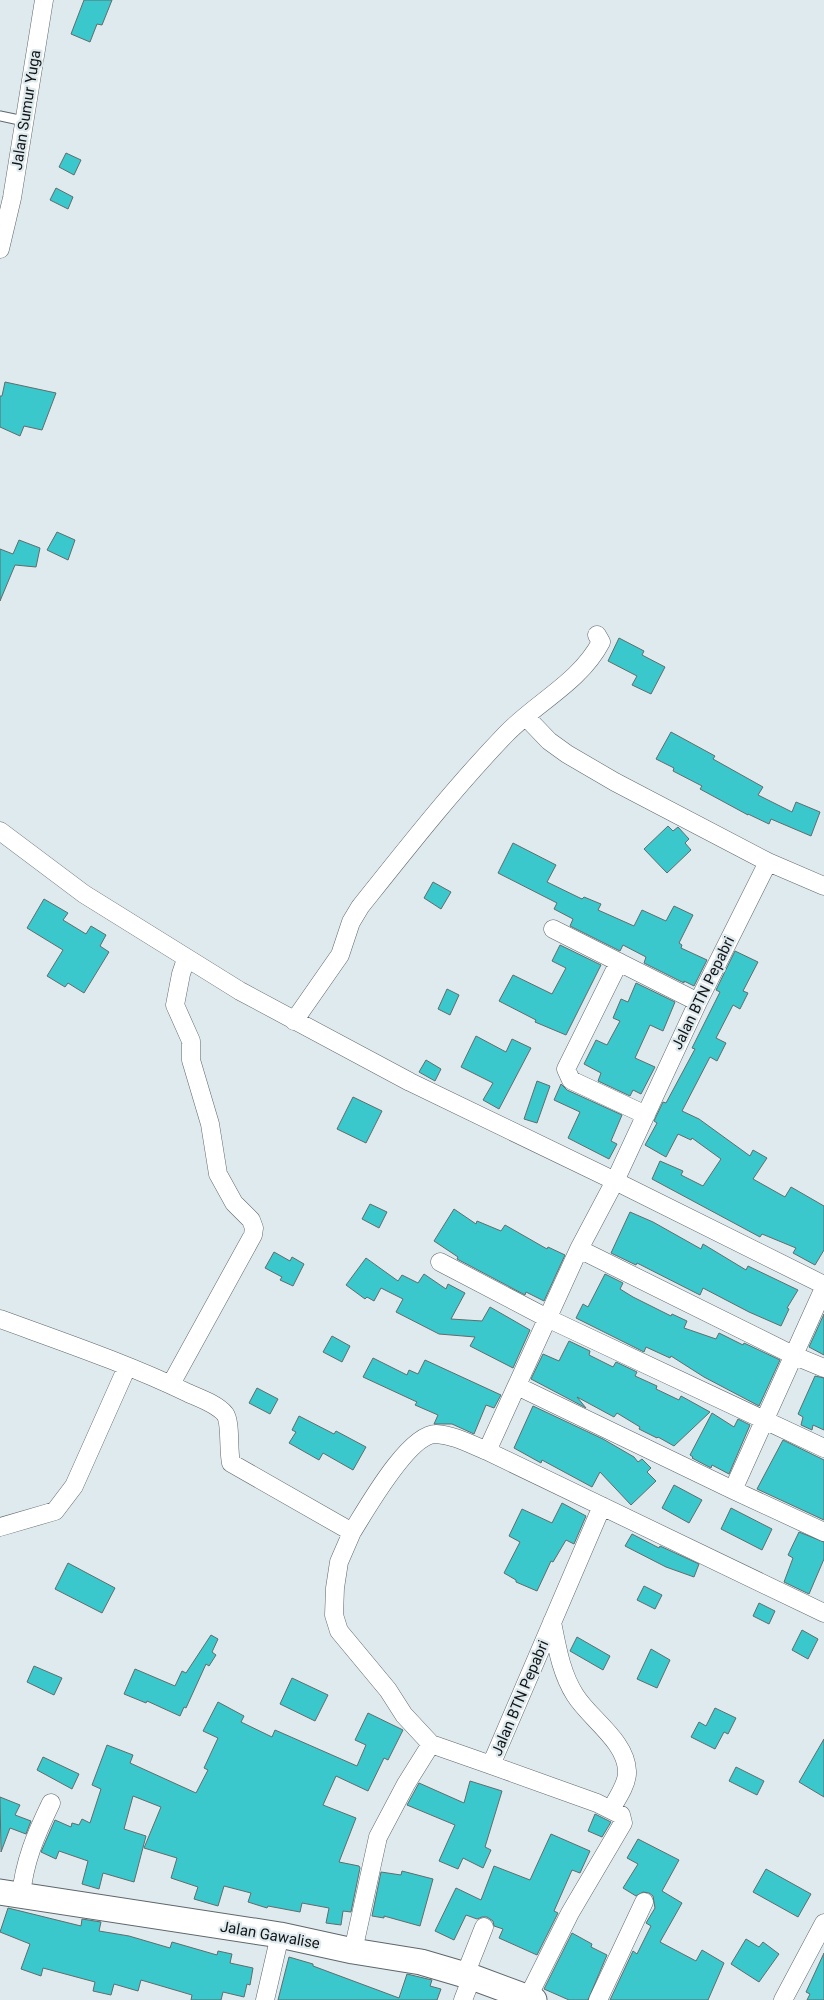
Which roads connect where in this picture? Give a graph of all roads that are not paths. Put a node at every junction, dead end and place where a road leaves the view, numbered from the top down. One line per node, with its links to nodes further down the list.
1 (44, 0): 3 (street, Jalan Sumur Yuga)
2 (0, 116): 3 (lane)
3 (24, 121): 4 (street, Jalan Sumur Yuga)
4 (0, 249)
5 (597, 635): 6 (street)
6 (526, 717): 8 (street); 14 (street)
7 (0, 830): 11 (street)
8 (768, 862): 9 (street); 13 (street, Jalan BTN Pepabri)
9 (824, 886)
10 (552, 929): 12 (street)
11 (186, 959): 14 (street); 25 (street)
12 (619, 962): 13 (street); 15 (street)
13 (698, 1002): 15 (street, Jalan BTN Pepabri)
14 (294, 1020): 16 (street)
15 (646, 1115): 16 (street, Jalan BTN Pepabri)
16 (615, 1181): 17 (street, Jalan BTN Pepabri); 19 (street)
17 (579, 1250): 20 (street, Jalan BTN Pepabri); 22 (street)
18 (440, 1262): 20 (street)
19 (824, 1287): 22 (street)
20 (547, 1318): 26 (street, Jalan BTN Pepabri); 27 (street)
21 (0, 1319): 23 (street)
22 (795, 1356): 24 (street); 27 (street)
23 (127, 1367): 25 (street); 32 (street)
24 (824, 1368)
25 (171, 1384): 33 (street)
26 (517, 1386): 29 (street, Jalan BTN Pepabri); 30 (street)
27 (765, 1420): 28 (street); 30 (street)
28 (824, 1448)
29 (487, 1451): 31 (street); 33 (street)
30 (733, 1490): 34 (street)
31 (602, 1506): 35 (street); 36 (street, Jalan BTN Pepabri)
32 (0, 1526)
33 (352, 1532): 37 (street)
34 (824, 1532)
35 (824, 1613)
36 (552, 1622): 38 (street, Jalan BTN Pepabri); 40 (street)
37 (431, 1744): 38 (street); 46 (street)
38 (491, 1765): 40 (street, Jalan BTN Pepabri)
39 (51, 1803): 41 (street)
40 (611, 1809): 48 (street)
41 (11, 1894): 45 (street, Jalan Gawalise)
42 (644, 1902): 51 (street)
43 (824, 1923): 52 (street)
44 (484, 1927): 47 (street)
45 (280, 1935): 46 (street, Jalan Gawalise); 49 (street)
46 (353, 1951): 47 (street, Jalan Gawalise)
47 (468, 1976): 48 (street, Jalan Gawalise); 50 (street)
48 (531, 1999)
49 (266, 2000)
50 (463, 2000)
51 (598, 2000)
52 (783, 2000)

